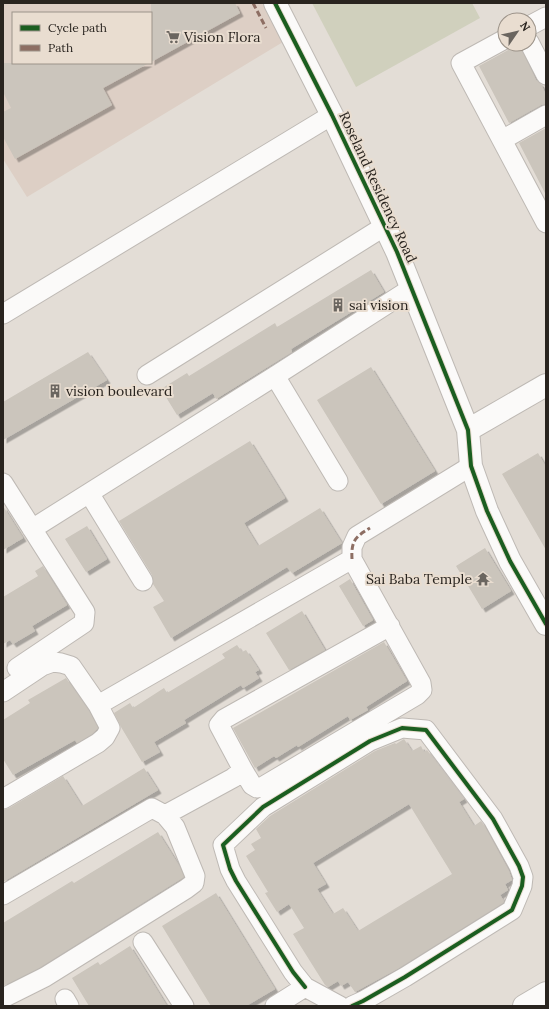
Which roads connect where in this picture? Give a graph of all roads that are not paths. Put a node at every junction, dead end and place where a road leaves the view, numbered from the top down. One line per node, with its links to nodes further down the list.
1 (275, 3): 7 (street, Roseland Residency Road)
2 (546, 17): 3 (street)
3 (537, 22)
4 (497, 43): 9 (street)
5 (534, 52): 6 (street)
6 (546, 75)
7 (332, 115): 11 (street, Roseland Residency Road); 13 (street)
8 (546, 116): 9 (street)
9 (502, 140): 10 (street)
10 (544, 215)
11 (385, 226): 12 (street, Roseland Residency Road); 14 (street)
12 (412, 288): 15 (street); 17 (street, Roseland Residency Road)
13 (3, 314)
14 (147, 375)
15 (275, 376): 19 (street); 21 (street)
16 (546, 385): 17 (street)
17 (468, 430): 18 (street, Roseland Residency Road)
18 (471, 466): 23 (street); 25 (street, Roseland Residency Road)
19 (338, 481)
20 (3, 483): 22 (street)
21 (89, 493): 22 (street); 24 (street)
22 (32, 529): 27 (street)
23 (352, 559): 26 (street); 29 (street)
24 (143, 581)
25 (546, 624)
26 (390, 626): 30 (street); 30 (street)
27 (3, 677)
28 (3, 692): 29 (street)
29 (98, 705): 31 (street)
30 (243, 770): 32 (street)
31 (3, 799)
32 (165, 816): 33 (street); 37 (street)
33 (3, 895)
34 (144, 942): 38 (street)
35 (305, 988): 39 (street); 40 (street); 41 (street)
36 (546, 993): 42 (street)
37 (3, 998)
38 (184, 1006)
39 (275, 1006)
40 (340, 1006)
41 (352, 1006)
42 (524, 1006)

